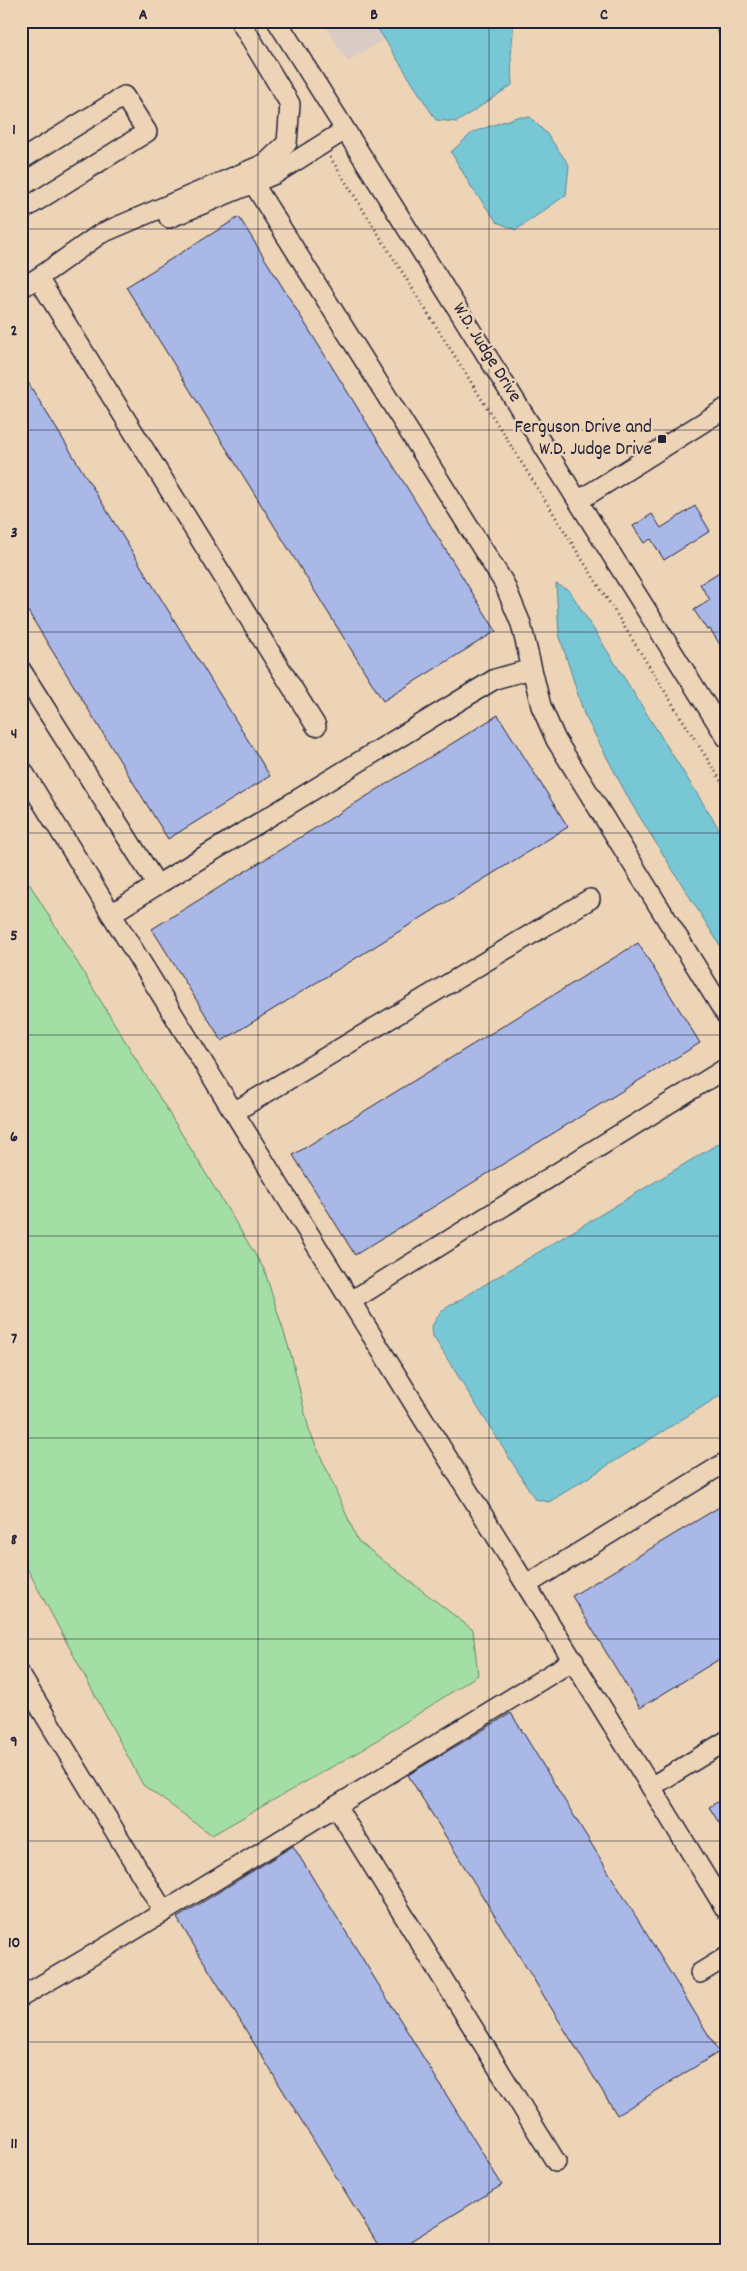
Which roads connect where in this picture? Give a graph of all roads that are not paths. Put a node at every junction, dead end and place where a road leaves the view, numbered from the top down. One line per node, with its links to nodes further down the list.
1 (240, 21): 7 (street)
2 (277, 21): 3 (street, W.D. Judge Drive)
3 (346, 130): 5 (street); 11 (street, W.D. Judge Drive)
4 (21, 160): 6 (street)
5 (253, 183): 7 (street); 12 (street)
6 (21, 211)
7 (76, 252): 8 (street)
8 (38, 278): 9 (street); 14 (street)
9 (21, 288)
10 (726, 408): 11 (street)
11 (578, 501): 15 (street, W.D. Judge Drive)
12 (531, 669): 17 (street); 20 (street)
13 (21, 670): 17 (street)
14 (316, 726)
15 (726, 737)
16 (21, 768): 19 (street)
17 (157, 885): 19 (street)
18 (590, 899): 22 (street)
19 (111, 914): 22 (street)
20 (726, 1015)
21 (726, 1068): 23 (street)
22 (234, 1112): 23 (street)
23 (351, 1301): 25 (street)
24 (726, 1462): 25 (street)
25 (528, 1584): 26 (street)
26 (574, 1660): 29 (street); 30 (street)
27 (21, 1676): 32 (street)
28 (726, 1740): 29 (street)
29 (651, 1787): 31 (street)
30 (336, 1806): 32 (street); 36 (street)
31 (726, 1910)
32 (164, 1912): 35 (street)
33 (726, 1957): 34 (street)
34 (700, 1973)
35 (21, 1997)
36 (556, 2162)

